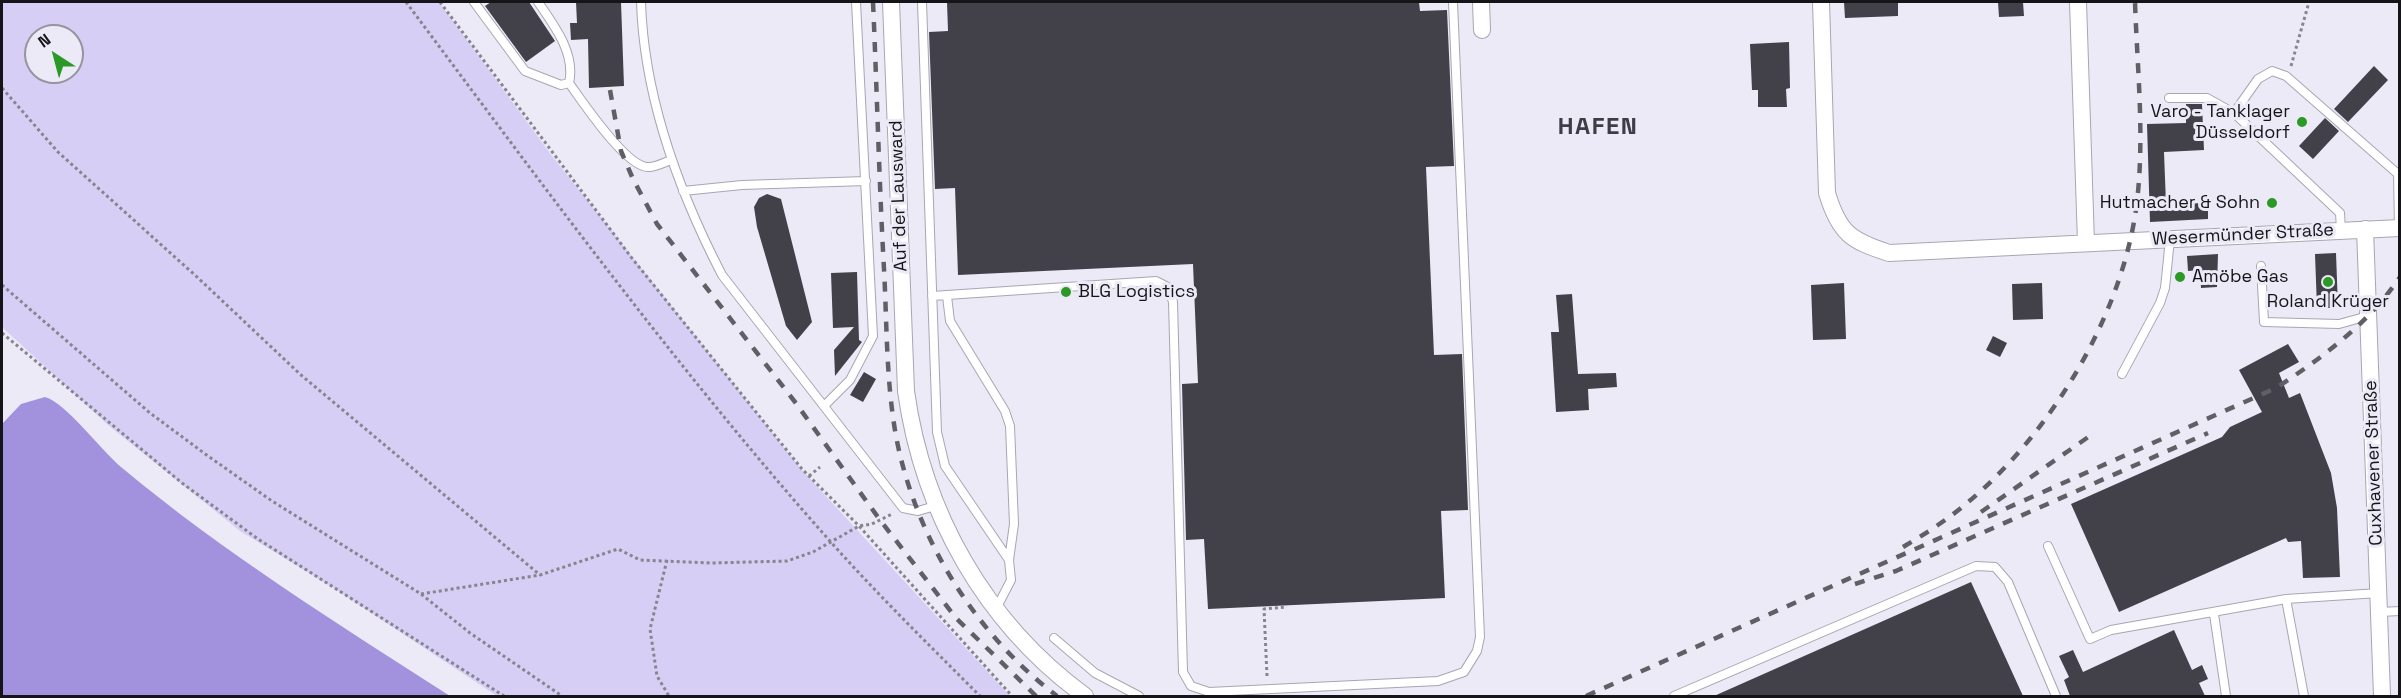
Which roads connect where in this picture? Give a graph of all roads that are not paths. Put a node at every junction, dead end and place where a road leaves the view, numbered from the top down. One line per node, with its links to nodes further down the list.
1 (474, 2): 12 (lane)
2 (538, 2): 12 (lane)
3 (641, 2): 15 (lane)
4 (856, 2): 16 (lane)
5 (891, 2): 29 (street, Auf der Lausward)
6 (922, 2): 24 (lane)
7 (1453, 2): 25 (lane)
8 (1481, 2): 11 (street)
9 (2078, 2): 22 (street)
10 (1819, 3): 22 (street, Wesermünder Straße)
11 (1482, 30)
12 (569, 83): 15 (lane)
13 (2169, 98): 14 (lane)
14 (2234, 112): 18 (lane); 20 (lane)
15 (671, 160): 17 (lane)
16 (866, 182): 17 (lane); 28 (lane)
17 (683, 190): 28 (lane)
18 (2399, 228): 19 (street, Wesermünder Straße)
19 (2365, 229): 20 (street, Wesermünder Straße); 26 (street, Cuxhavener Straße)
20 (2341, 230): 21 (street, Wesermünder Straße)
21 (2170, 239): 22 (street, Wesermünder Straße); 27 (lane)
22 (2086, 243)
23 (2260, 266): 26 (lane)
24 (932, 296): 25 (lane); 31 (lane)
25 (947, 296): 31 (lane)
26 (2368, 316): 32 (street, Cuxhavener Straße)
27 (2122, 374)
28 (824, 406): 29 (lane)
29 (935, 506): 34 (street, Auf der Lausward)
30 (2048, 546): 37 (lane)
31 (1009, 560): 34 (lane)
32 (2379, 593): 33 (lane); 36 (street, Cuxhavener Straße)
33 (2286, 599): 37 (lane); 44 (lane)
34 (996, 609): 39 (street, Auf der Lausward)
35 (2400, 611): 36 (lane)
36 (2380, 612): 45 (street, Cuxhavener Straße)
37 (2214, 614): 43 (lane)
38 (1054, 638): 40 (lane)
39 (1085, 696)
40 (1139, 696)
41 (1674, 696): 42 (lane)
42 (2056, 696)
43 (2226, 696)
44 (2304, 696)
45 (2382, 696)

